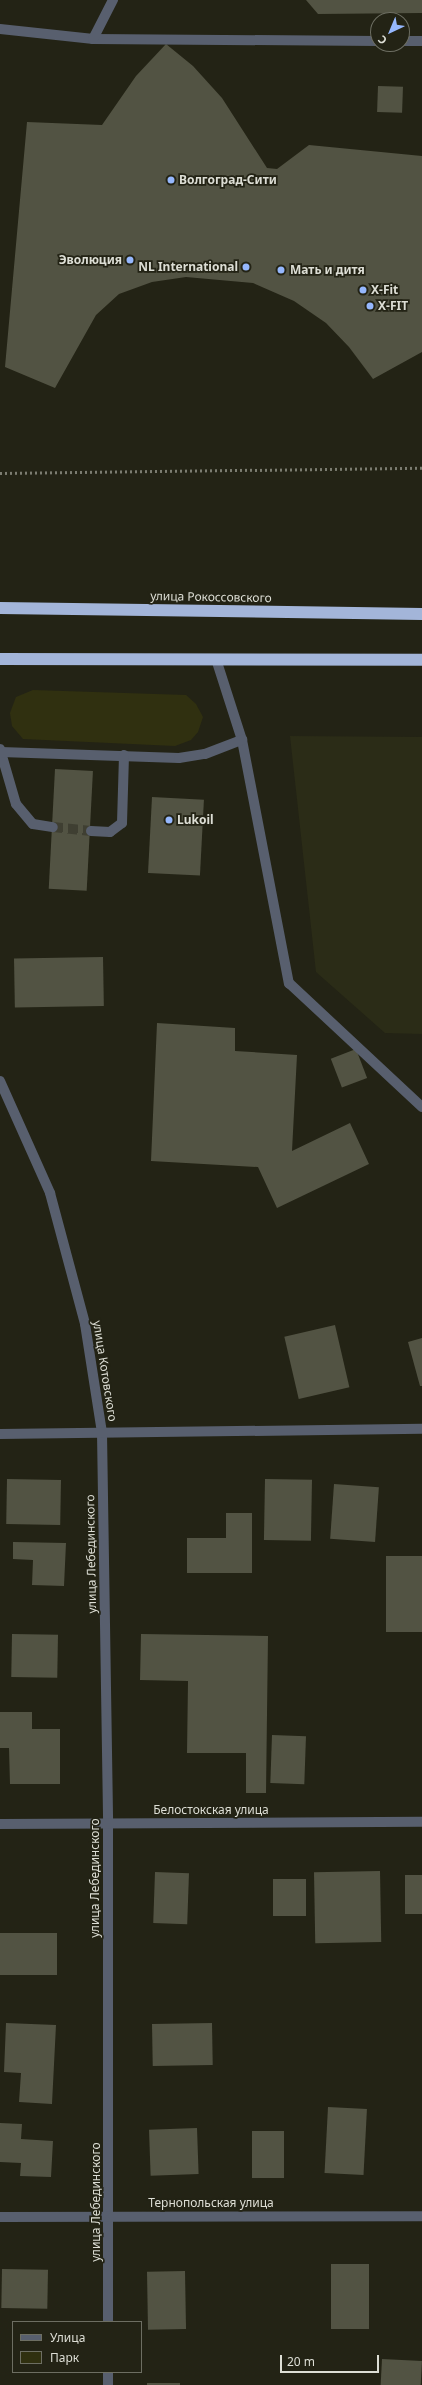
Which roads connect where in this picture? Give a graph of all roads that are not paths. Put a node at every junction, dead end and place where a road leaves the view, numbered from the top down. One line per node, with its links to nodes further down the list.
1 (113, 0): 3 (street)
2 (0, 29): 3 (street)
3 (93, 39): 4 (street)
4 (370, 41)
5 (410, 41): 6 (street)
6 (422, 41)
7 (0, 608): 8 (highway, улица Рокоссовского)
8 (422, 614)
9 (0, 659): 10 (highway)
10 (216, 659): 11 (highway); 12 (street)
11 (422, 660)
12 (242, 740): 14 (street); 18 (street)
13 (1, 750): 14 (street); 15 (street)
14 (124, 755): 16 (street)
15 (53, 827)
16 (91, 831)
17 (0, 1081): 20 (street, улица Котовского)
18 (422, 1107)
19 (422, 1430): 20 (street, улица Котовского)
20 (102, 1433): 21 (street); 24 (street, улица Лебединского)
21 (0, 1434)
22 (422, 1822): 24 (street, Белостокская улица)
23 (0, 1824): 24 (street, Белостокская улица)
24 (108, 1824): 25 (street, улица Лебединского)
25 (109, 2216): 26 (street, Тернопольская улица); 27 (street, Тернопольская улица); 28 (street, улица Лебединского)
26 (422, 2216)
27 (0, 2217)
28 (108, 2321)
29 (108, 2373): 30 (street)
30 (108, 2385)

